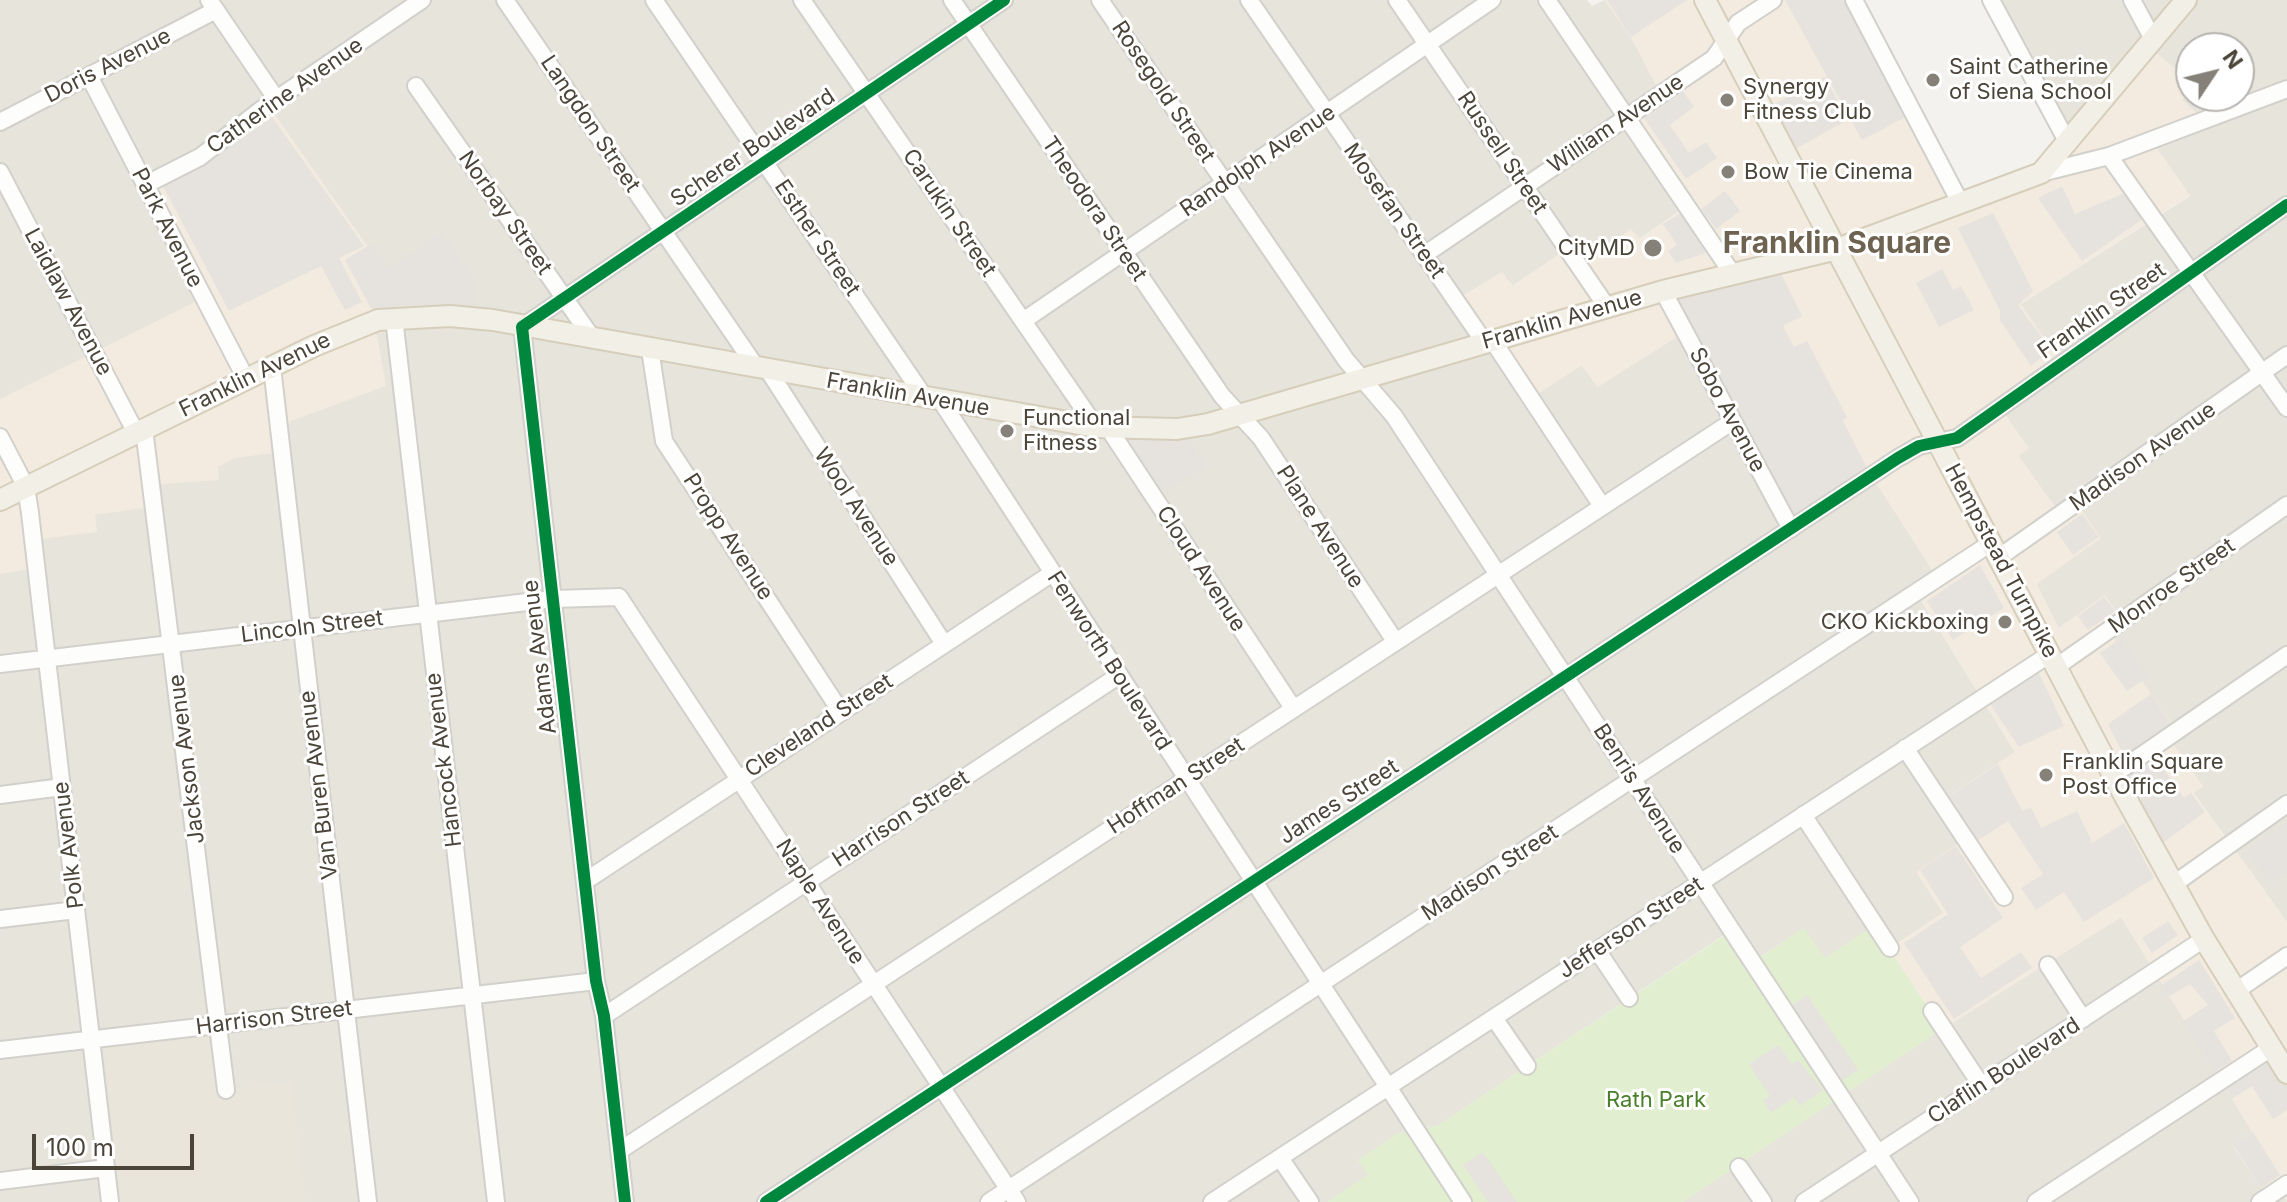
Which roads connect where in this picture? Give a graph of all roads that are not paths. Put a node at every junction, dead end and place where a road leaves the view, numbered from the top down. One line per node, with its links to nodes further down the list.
1 (422, 0): 27 (street, Catherine Avenue)
2 (505, 0): 41 (street, Langdon Street)
3 (654, 0): 33 (street, Esther Street)
4 (802, 0): 26 (street, Carukin Street)
5 (952, 0): 19 (street, Theodora Street)
6 (1004, 0): 19 (street, Scherer Boulevard)
7 (1100, 0): 36 (street, Rosegold Street)
8 (1249, 0): 28 (street, Mosefan Street)
9 (1397, 0): 22 (street, Russell Street)
10 (1492, 0): 22 (street, Randolph Avenue)
11 (1547, 0): 29 (street)
12 (1705, 0): 21 (main road, Hempstead Turnpike)
13 (1773, 0): 21 (street, William Avenue)
14 (1854, 0): 39 (street)
15 (1991, 0): 31 (street)
16 (2132, 0): 20 (street)
17 (2186, 0): 20 (main road)
18 (212, 5): 23 (street, Doris Avenue); 27 (street)
19 (969, 25): 26 (street, Scherer Boulevard); 43 (street, Theodora Street)
20 (2154, 41): 31 (main road)
21 (1726, 43): 29 (street, William Avenue); 42 (main road, Hempstead Turnpike)
22 (1428, 44): 28 (street, Randolph Avenue); 38 (street, Russell Street)
23 (89, 76): 30 (street, Doris Avenue); 37 (street, Park Avenue)
24 (416, 86): 48 (street, Norbay Street)
25 (2287, 89): 32 (street)
26 (867, 94): 33 (street, Scherer Boulevard); 51 (street, Carukin Street)
27 (277, 100): 37 (street, Catherine Avenue)
28 (1326, 113): 36 (street, Randolph Avenue); 44 (street, Mosefan Street)
29 (1626, 116): 38 (street, William Avenue); 45 (street)
30 (0, 122)
31 (2068, 143): 35 (main road)
32 (2109, 156): 35 (street); 46 (street)
33 (766, 163): 41 (street, Scherer Boulevard); 62 (street, Esther Street)
34 (0, 172): 67 (street, Laidlaw Avenue)
35 (2041, 173): 39 (main road, Franklin Avenue)
36 (1225, 183): 43 (street, Randolph Avenue); 61 (street, Rosegold Street)
37 (145, 185): 60 (street, Park Avenue)
38 (1525, 186): 44 (street, William Avenue); 49 (street, Russell Street)
39 (1961, 204): 42 (main road, Franklin Avenue)
40 (2287, 205): 46 (street, Franklin Street)
41 (665, 233): 48 (street, Scherer Boulevard); 58 (street, Langdon Street)
42 (1837, 249): 45 (main road, Franklin Avenue); 69 (main road, Hempstead Turnpike)
43 (1124, 252): 51 (street, Randolph Avenue); 64 (street, Theodora Street)
44 (1424, 255): 54 (street, Mosefan Street)
45 (1732, 273): 47 (main road, Franklin Avenue)
46 (2192, 273): 59 (street); 69 (street, Franklin Street)
47 (1663, 291): 49 (main road, Franklin Avenue); 65 (street, Sobo Avenue)
48 (566, 300): 52 (street, Scherer Boulevard); 53 (street, Norbay Street)
49 (1607, 307): 54 (main road, Franklin Avenue)
50 (394, 318): 52 (main road, Franklin Avenue); 57 (main road, Franklin Avenue); 80 (street, Hancock Avenue)
51 (1023, 321): 66 (street, Carukin Street)
52 (522, 327): 53 (main road, Franklin Avenue); 78 (street, Adams Avenue)
53 (593, 339): 55 (main road, Franklin Avenue)
54 (1489, 342): 61 (main road, Franklin Avenue); 73 (street, Mosefan Street)
55 (650, 349): 58 (main road, Franklin Avenue); 92 (street, Propp Avenue)
56 (2287, 355): 59 (street, Madison Avenue)
57 (272, 367): 60 (main road, Franklin Avenue); 81 (street, Van Buren Avenue)
58 (762, 368): 62 (main road, Franklin Avenue); 84 (street, Wool Avenue)
59 (2262, 372): 63 (street); 75 (street, Madison Avenue)
60 (246, 379): 67 (main road, Franklin Avenue)
61 (1365, 379): 64 (main road, Franklin Avenue); 77 (street, Benris Avenue)
62 (933, 399): 66 (main road, Franklin Avenue); 76 (street, Fenworth Boulevard)
63 (2287, 408)
64 (1240, 416): 66 (main road, Franklin Avenue); 82 (street, Plane Avenue)
65 (1733, 421): 73 (street, Hoffman Street); 74 (street, Sobo Avenue)
66 (1102, 428): 91 (street, Cloud Avenue)
67 (140, 431): 70 (main road, Franklin Avenue); 83 (street, Jackson Avenue)
68 (0, 437): 70 (street)
69 (1937, 441): 74 (street, James Street); 75 (main road, Hempstead Turnpike)
70 (26, 487): 71 (main road, Franklin Avenue); 86 (street, Polk Avenue)
71 (0, 500)
72 (2287, 505): 87 (street, Monroe Street)
73 (1602, 506): 77 (street, Hoffman Street)
74 (1791, 529): 90 (street, James Street)
75 (1994, 550): 87 (main road, Hempstead Turnpike); 97 (street, Madison Street)
76 (1051, 574): 84 (street, Cleveland Street); 89 (street, Fenworth Boulevard)
77 (1498, 574): 82 (street, Hoffman Street); 90 (street, Benris Avenue)
78 (553, 599): 79 (street, Lincoln Street); 80 (street, Lincoln Street); 102 (street, Adams Avenue)
79 (622, 602): 95 (street, Naple Avenue)
80 (427, 614): 81 (street, Lincoln Street); 119 (street, Hancock Avenue)
81 (300, 629): 83 (street, Lincoln Street); 121 (street, Van Buren Avenue)
82 (1395, 641): 91 (street, Hoffman Street)
83 (173, 644): 86 (street, Lincoln Street); 126 (street, Jackson Avenue)
84 (944, 644): 92 (street, Cleveland Street)
85 (2287, 655): 94 (street)
86 (47, 659): 88 (street, Lincoln Street); 98 (street, Polk Avenue)
87 (2053, 661): 93 (street, Jefferson Street); 94 (main road, Hempstead Turnpike)
88 (0, 664)
89 (1118, 676): 96 (street, Fenworth Boulevard); 103 (street, Harrison Street)
90 (1565, 677): 97 (street, Benris Avenue); 104 (street, James Street)
91 (1293, 708): 96 (street, Hoffman Street)
92 (841, 712): 95 (street, Cleveland Street)
93 (1905, 748): 101 (street, Jefferson Street); 107 (street)
94 (2113, 775): 106 (main road, Hempstead Turnpike)
95 (739, 779): 102 (street, Cleveland Street); 103 (street, Naple Avenue)
96 (1186, 779): 104 (street, Fenworth Boulevard); 116 (street, Hoffman Street)
97 (1633, 780): 105 (street, Benris Avenue); 117 (street, Madison Street)
98 (62, 787): 99 (street); 108 (street, Polk Avenue)
99 (0, 795)
100 (2287, 804): 106 (street)
101 (1803, 815): 105 (street, Jefferson Street); 111 (street)
102 (587, 880): 115 (street, Adams Avenue)
103 (807, 882): 116 (street, Naple Avenue); 123 (street, Harrison Street)
104 (1253, 882): 117 (street, Fenworth Boulevard); 133 (street, James Street)
105 (1700, 883): 112 (street, Jefferson Street); 137 (street, Benris Avenue)
106 (2174, 884): 110 (main road, Hempstead Turnpike)
107 (2004, 897)
108 (76, 910): 109 (street); 127 (street, Polk Avenue)
109 (0, 919)
110 (2204, 939): 118 (main road, Hempstead Turnpike); 125 (street, Claflin Boulevard)
111 (1890, 948)
112 (1597, 950): 120 (street); 124 (street, Jefferson Street)
113 (2287, 956): 118 (street)
114 (2048, 965): 125 (street)
115 (596, 981): 119 (street, Harrison Street); 123 (street, Adams Avenue)
116 (874, 984): 133 (street, Naple Avenue); 136 (street, Hoffman Street)
117 (1321, 985): 134 (street, Fenworth Boulevard); 143 (street, Madison Street)
118 (2236, 991): 128 (main road, Hempstead Turnpike)
119 (472, 994): 121 (street, Harrison Street); 146 (street, Hancock Avenue)
120 (1629, 998)
121 (345, 1009): 126 (street, Harrison Street); 145 (street, Van Buren Avenue)
122 (1932, 1011): 132 (street)
123 (604, 1016): 136 (street)
124 (1494, 1018): 130 (street); 134 (street, Jefferson Street)
125 (2083, 1019): 132 (street, Claflin Boulevard)
126 (218, 1025): 127 (street, Harrison Street); 135 (street, Jackson Avenue)
127 (91, 1040): 129 (street, Harrison Street); 140 (street, Polk Avenue)
128 (2271, 1048): 131 (main road, Hempstead Turnpike); 156 (street)
129 (0, 1050)
130 (1527, 1066)
131 (2287, 1073)
132 (1981, 1085): 137 (street, Claflin Boulevard)
133 (941, 1087): 143 (street, Naple Avenue); 148 (street, James Street)
134 (1388, 1087): 138 (street, Jefferson Street); 152 (street, Fenworth Boulevard)
135 (226, 1090)
136 (619, 1151): 147 (street)
137 (1878, 1153): 154 (street, Claflin Boulevard); 155 (street, Benris Avenue)
138 (1280, 1158): 150 (street, Jefferson Street); 151 (street)
139 (1739, 1167): 153 (street)
140 (106, 1168): 141 (street); 144 (street, Polk Avenue)
141 (0, 1181)
142 (2287, 1184): 157 (street)
143 (1013, 1196): 149 (street, Madison Street)
144 (110, 1202)
145 (368, 1202)
146 (496, 1202)
147 (625, 1202)
148 (766, 1202)
149 (989, 1202)
150 (1212, 1202)
151 (1310, 1202)
152 (1463, 1202)
153 (1763, 1202)
154 (1804, 1202)
155 (1910, 1202)
156 (2036, 1202)
157 (2260, 1202)

